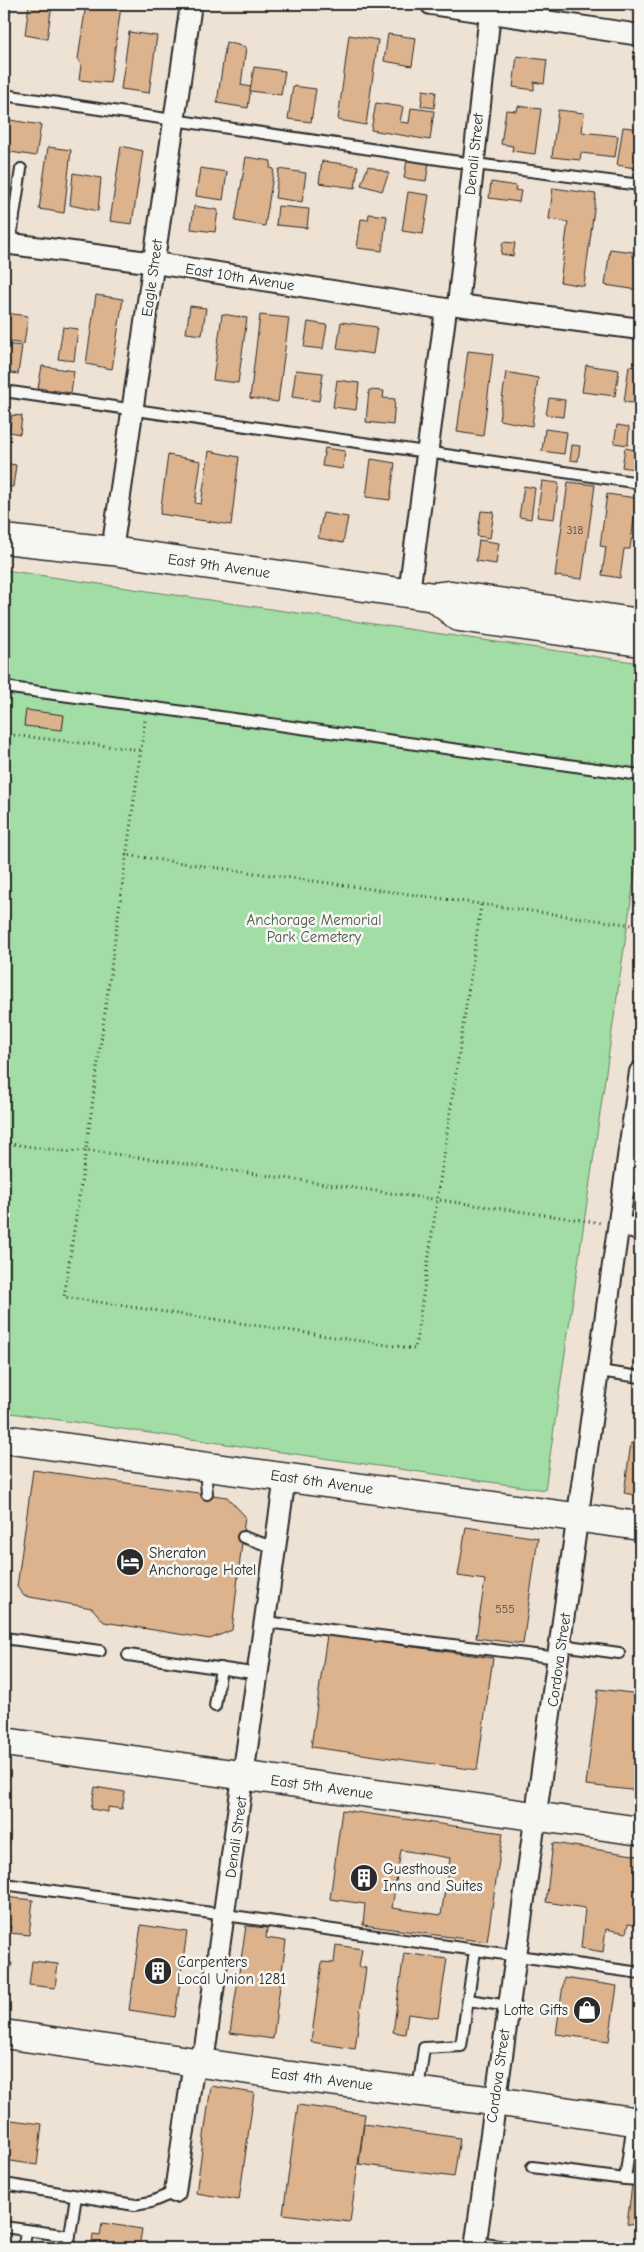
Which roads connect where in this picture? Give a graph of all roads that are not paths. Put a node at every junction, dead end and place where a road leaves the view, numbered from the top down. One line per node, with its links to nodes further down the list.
1 (191, 4): 6 (street, Eagle Street)
2 (431, 4): 3 (street)
3 (490, 8): 4 (street); 7 (street, Denali Street)
4 (640, 35)
5 (4, 95): 6 (lane)
6 (174, 121): 7 (lane); 11 (street, Eagle Street)
7 (473, 164): 9 (lane); 12 (street, Denali Street)
8 (20, 169): 10 (lane)
9 (640, 186)
10 (7, 243): 11 (street, East 10th Avenue)
11 (155, 264): 12 (street, East 10th Avenue); 15 (street, Eagle Street)
12 (452, 307): 13 (street, East 10th Avenue); 16 (street, Denali Street)
13 (640, 329)
14 (4, 391): 15 (lane)
15 (133, 409): 16 (lane); 19 (street, Eagle Street)
16 (428, 452): 17 (lane); 20 (street, Denali Street)
17 (640, 483)
18 (4, 539): 19 (main road, East 9th Avenue)
19 (112, 551): 20 (main road, East 9th Avenue)
20 (421, 595): 21 (main road, East 9th Avenue); 22 (main road)
21 (640, 623)
22 (640, 642)
23 (4, 687): 24 (lane)
24 (640, 775)
25 (640, 1077): 26 (street, Cordova Street)
26 (619, 1226): 27 (street); 28 (street, Cordova Street)
27 (640, 1229)
28 (599, 1371): 29 (lane); 34 (street, Cordova Street)
29 (640, 1377)
30 (4, 1439): 31 (main road, East 6th Avenue)
31 (205, 1466): 32 (main road, East 6th Avenue); 33 (lane)
32 (285, 1477): 34 (main road, East 6th Avenue); 37 (street, Denali Street)
33 (207, 1494)
34 (578, 1516): 35 (main road, East 6th Avenue); 41 (street, Cordova Street)
35 (640, 1526)
36 (243, 1537): 37 (lane)
37 (276, 1548): 38 (street, Denali Street)
38 (266, 1622): 41 (lane); 45 (street, Denali Street)
39 (4, 1638): 40 (lane)
40 (100, 1651)
41 (560, 1651): 42 (lane); 49 (street, Cordova Street)
42 (619, 1653)
43 (128, 1655): 44 (lane)
44 (221, 1668): 45 (lane); 46 (lane)
45 (259, 1674): 48 (street, Denali Street)
46 (215, 1706)
47 (4, 1742): 48 (main road, East 5th Avenue)
48 (245, 1776): 49 (main road, East 5th Avenue); 52 (street, Denali Street)
49 (537, 1817): 50 (main road, East 5th Avenue); 54 (street, Cordova Street)
50 (640, 1831)
51 (4, 1884): 52 (lane)
52 (225, 1915): 53 (lane); 59 (street, Denali Street)
53 (475, 1950): 54 (lane); 56 (lane)
54 (516, 1956): 55 (lane); 57 (street, Cordova Street)
55 (640, 1974)
56 (468, 2000): 57 (lane); 60 (lane)
57 (509, 2006): 61 (street, Cordova Street)
58 (4, 2034): 59 (main road, East 4th Avenue)
59 (194, 2062): 60 (main road, East 4th Avenue); 67 (street, Denali Street)
60 (418, 2091): 61 (main road, East 4th Avenue)
61 (494, 2101): 62 (main road, East 4th Avenue); 72 (street, Cordova Street)
62 (637, 2122): 64 (lane)
63 (532, 2167): 64 (lane)
64 (625, 2179): 65 (lane)
65 (640, 2180)
66 (4, 2184): 68 (lane)
67 (175, 2192): 68 (lane)
68 (76, 2196): 71 (lane)
69 (4, 2227): 70 (lane)
70 (26, 2230): 71 (lane); 73 (lane)
71 (70, 2236): 74 (lane)
72 (476, 2245): 75 (lane)
73 (24, 2248)
74 (68, 2248)
75 (515, 2248)

